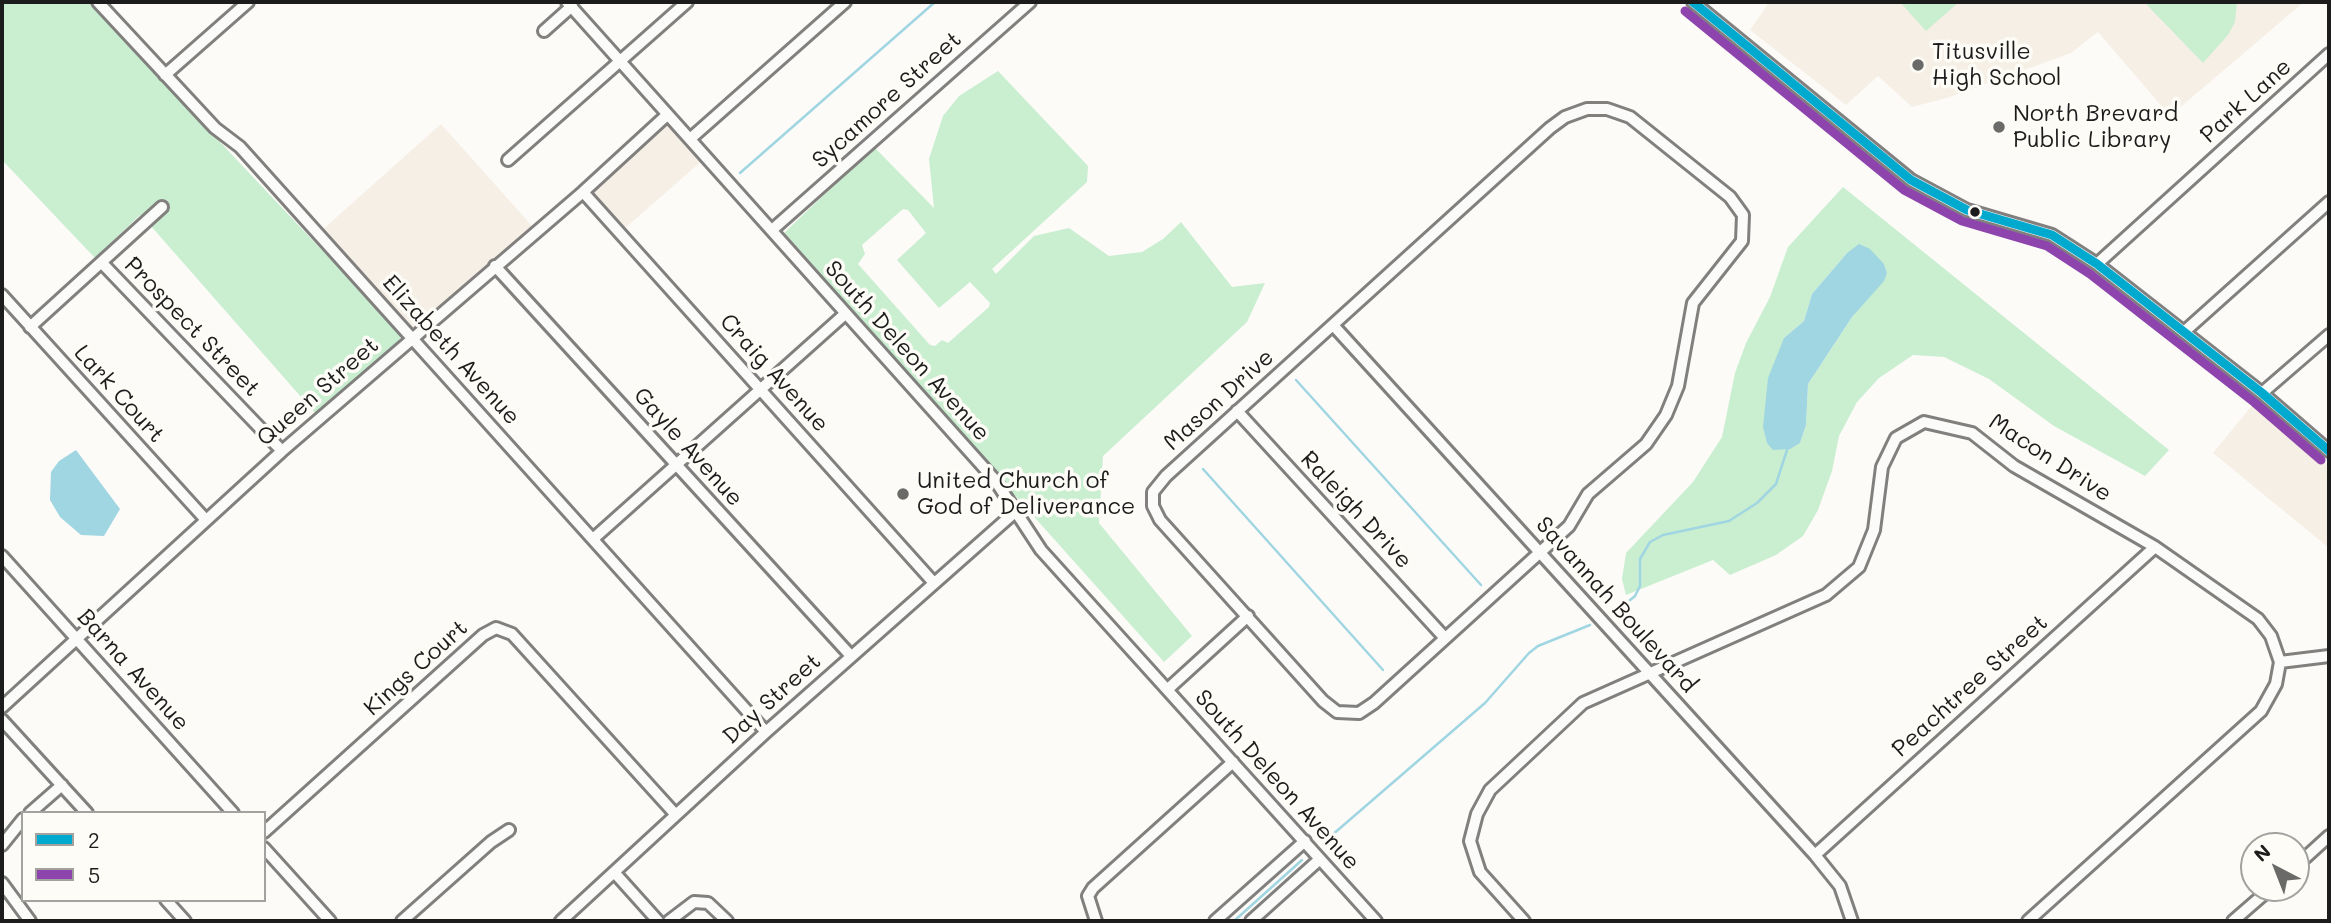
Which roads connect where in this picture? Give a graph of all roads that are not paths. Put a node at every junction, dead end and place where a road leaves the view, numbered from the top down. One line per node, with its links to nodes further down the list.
1 (99, 2): 11 (street, Elizabeth Avenue)
2 (248, 2): 11 (street)
3 (687, 2): 10 (street)
4 (845, 2): 13 (street)
5 (1030, 2): 18 (street, Sycamore Street)
6 (1693, 2): 20 (street)
7 (570, 4): 8 (street); 10 (street, South Deleon Avenue)
8 (544, 31)
9 (2329, 54): 20 (street, Park Lane)
10 (620, 62): 12 (street, South Deleon Avenue); 14 (street)
11 (165, 75): 28 (street, Elizabeth Avenue)
12 (667, 115): 13 (street, South Deleon Avenue); 15 (street, Queen Street)
13 (690, 139): 18 (street, South Deleon Avenue)
14 (508, 160)
15 (583, 192): 21 (street, Queen Street); 29 (street, Craig Avenue)
16 (2329, 202): 26 (street)
17 (162, 207): 19 (street)
18 (772, 230): 23 (street, South Deleon Avenue)
19 (102, 263): 25 (street); 32 (street, Prospect Street)
20 (2097, 264): 26 (street)
21 (495, 266): 28 (street, Queen Street); 34 (street, Gayle Avenue)
22 (2, 295): 25 (street, Lark Court)
23 (845, 314): 29 (street); 35 (street, South Deleon Avenue)
24 (1333, 325): 31 (street, Mason Drive); 39 (street, Savannah Boulevard); 39 (street, Mason Drive)
25 (30, 327): 36 (street, Lark Court)
26 (2185, 331): 30 (street)
27 (2329, 335): 30 (street)
28 (412, 339): 32 (street, Queen Street); 37 (street, Elizabeth Avenue)
29 (761, 389): 34 (street); 41 (street, Craig Avenue)
30 (2262, 393): 33 (street)
31 (1237, 411): 42 (street, Mason Drive); 43 (street, Raleigh Drive)
32 (282, 451): 36 (street, Queen Street)
33 (2329, 451)
34 (676, 465): 37 (street); 45 (street, Gayle Avenue)
35 (1015, 512): 41 (street, Day Street); 49 (street, South Deleon Avenue)
36 (206, 520): 44 (street, Queen Street)
37 (593, 539): 52 (street, Elizabeth Avenue)
38 (2155, 547): 47 (street, Macon Drive); 48 (street, Macon Drive); 67 (street, Peachtree Street)
39 (1540, 551): 43 (street, Mason Drive); 48 (street, Savannah Boulevard)
40 (2, 556): 44 (street, Barna Avenue)
41 (934, 583): 45 (street, Day Street)
42 (1248, 616): 43 (street, Mason Drive); 49 (street)
43 (1444, 637)
44 (78, 639): 50 (street, Queen Street); 57 (street, Barna Avenue)
45 (851, 656): 52 (street, Day Street)
46 (2329, 656): 47 (street)
47 (2280, 662): 87 (street)
48 (1649, 673): 67 (street, Savannah Boulevard); 85 (street, Macon Drive)
49 (1168, 689): 53 (street, South Deleon Avenue)
50 (2, 707)
51 (2, 720): 54 (street)
52 (766, 732): 58 (street, Day Street)
53 (1233, 762): 63 (street, South Deleon Avenue); 81 (street)
54 (62, 785): 55 (street); 56 (street)
55 (32, 811)
56 (85, 811)
57 (231, 811)
58 (676, 815): 60 (street, Kings Court); 69 (street, Day Street)
59 (21, 821): 64 (street)
60 (266, 830)
61 (509, 830): 76 (street)
62 (2329, 836): 66 (street)
63 (1305, 841): 68 (street, South Deleon Avenue); 82 (street)
64 (2, 845)
65 (266, 850): 75 (street)
66 (2310, 853)
67 (1815, 855): 86 (street, Savannah Boulevard)
68 (1320, 859): 83 (street); 84 (street, South Deleon Avenue)
69 (614, 872): 77 (street, Day Street); 78 (street)
70 (2, 883): 73 (street)
71 (168, 902): 74 (street)
72 (2255, 902): 88 (street)
73 (30, 921)
74 (185, 921)
75 (331, 921)
76 (402, 921)
77 (561, 921)
78 (658, 921)
79 (669, 921): 80 (street)
80 (727, 921)
81 (1096, 921)
82 (1215, 921)
83 (1251, 921)
84 (1376, 921)
85 (1524, 921)
86 (1852, 921)
87 (2028, 921)
88 (2234, 921)

